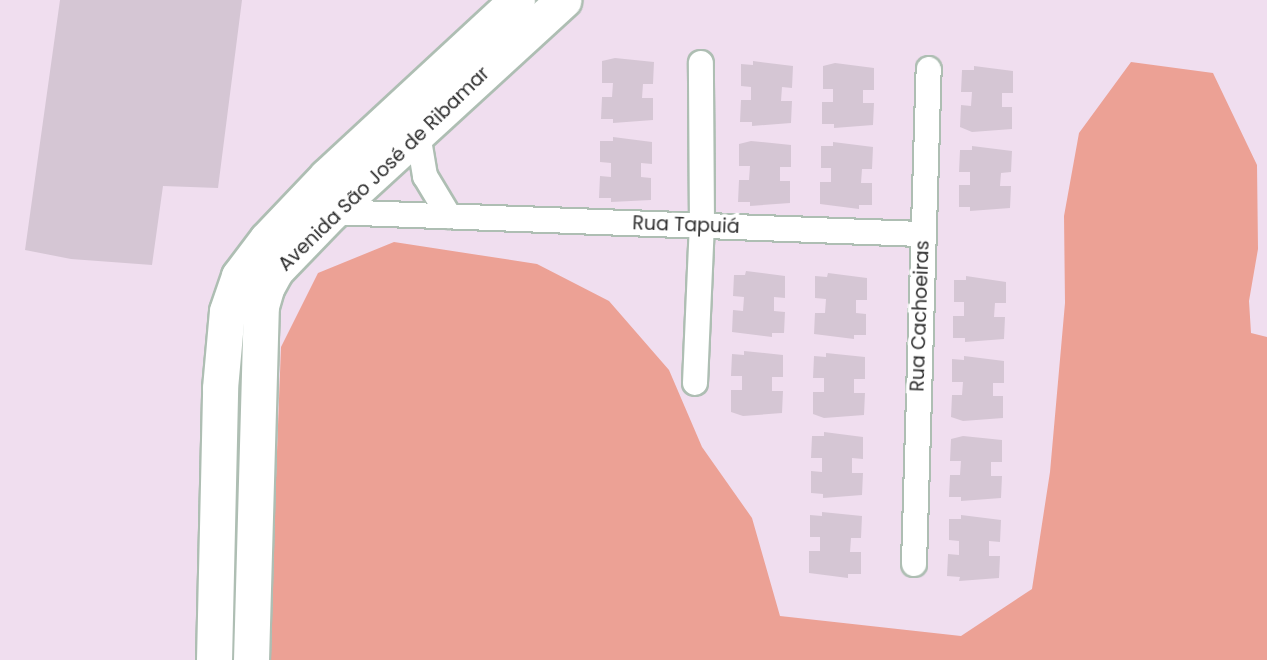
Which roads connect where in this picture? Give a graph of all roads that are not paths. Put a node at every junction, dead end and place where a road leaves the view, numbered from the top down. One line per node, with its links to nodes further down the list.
1 (517, 0): 6 (street, Avenida São José de Ribamar)
2 (563, 0): 5 (street, Avenida São José de Ribamar)
3 (701, 64): 9 (street)
4 (929, 69): 10 (street, Rua Cachoeiras)
5 (418, 134): 6 (street, Avenida São José de Ribamar); 8 (street)
6 (374, 153): 7 (street, Avenida São José de Ribamar); 13 (street, Avenida São José de Ribamar)
7 (332, 212): 8 (street, Rua Tapuiá); 14 (street, Avenida São José de Ribamar)
8 (449, 216): 9 (street, Rua Tapuiá)
9 (702, 225): 10 (street, Rua Tapuiá); 11 (street)
10 (922, 234): 12 (street, Rua Cachoeiras)
11 (695, 383)
12 (914, 564)
13 (214, 660)
14 (251, 660)

